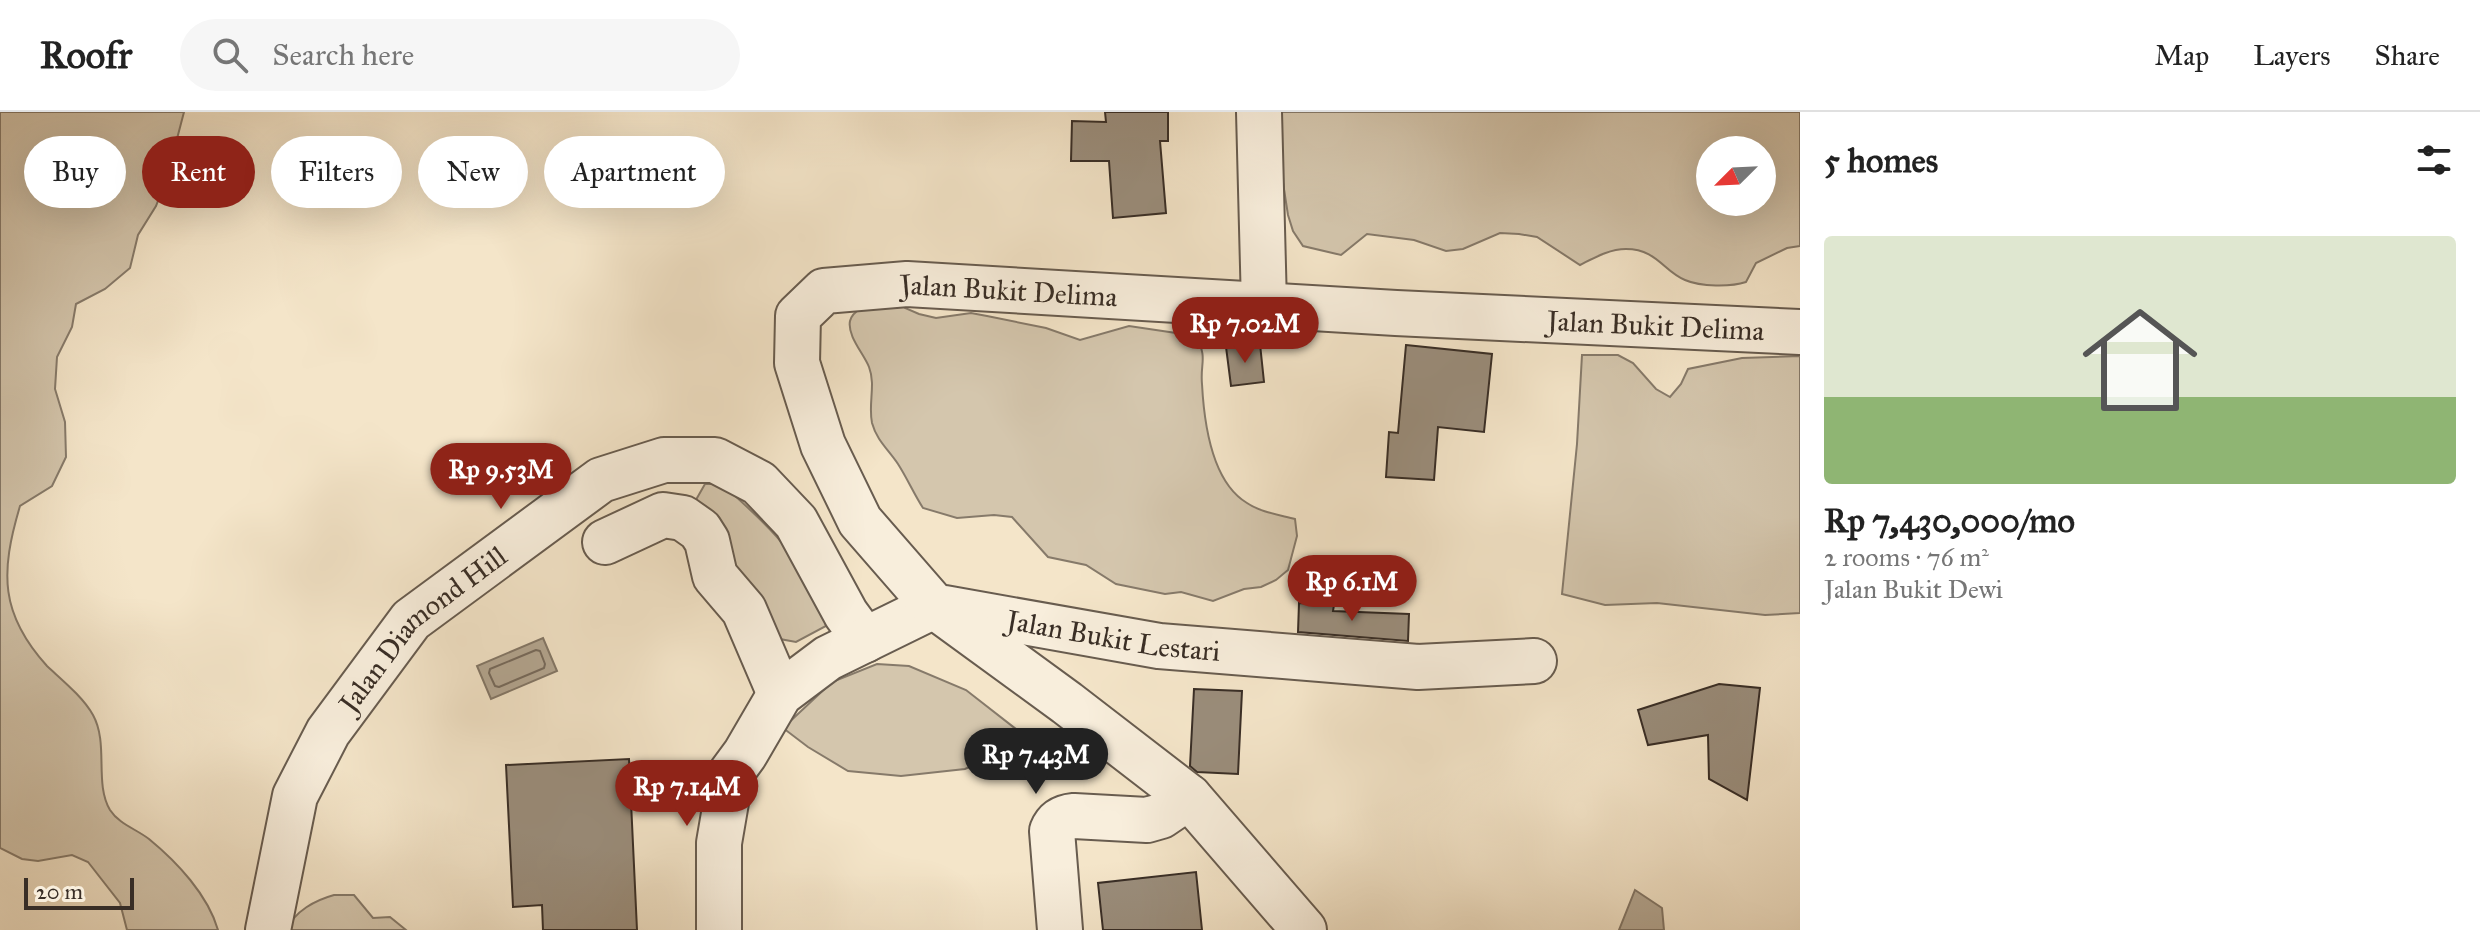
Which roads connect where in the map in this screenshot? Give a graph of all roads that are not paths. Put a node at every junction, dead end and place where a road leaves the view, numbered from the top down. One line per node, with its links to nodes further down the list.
1 (1259, 112): 2 (street)
2 (1264, 305): 3 (street, Jalan Bukit Delima); 5 (street, Jalan Bukit Delima)
3 (1800, 332)
4 (605, 542): 8 (street)
5 (934, 606): 6 (street); 7 (street, Jalan Bukit Lestari); 9 (street, Jalan Bukit Delima)
6 (865, 640): 8 (street); 10 (street, Jalan Diamond Hill)
7 (1534, 661)
8 (780, 694): 11 (street)
9 (1189, 797): 12 (street); 13 (street, Jalan Bukit Delima)
10 (268, 930)
11 (719, 930)
12 (1060, 930)
13 (1304, 930)

